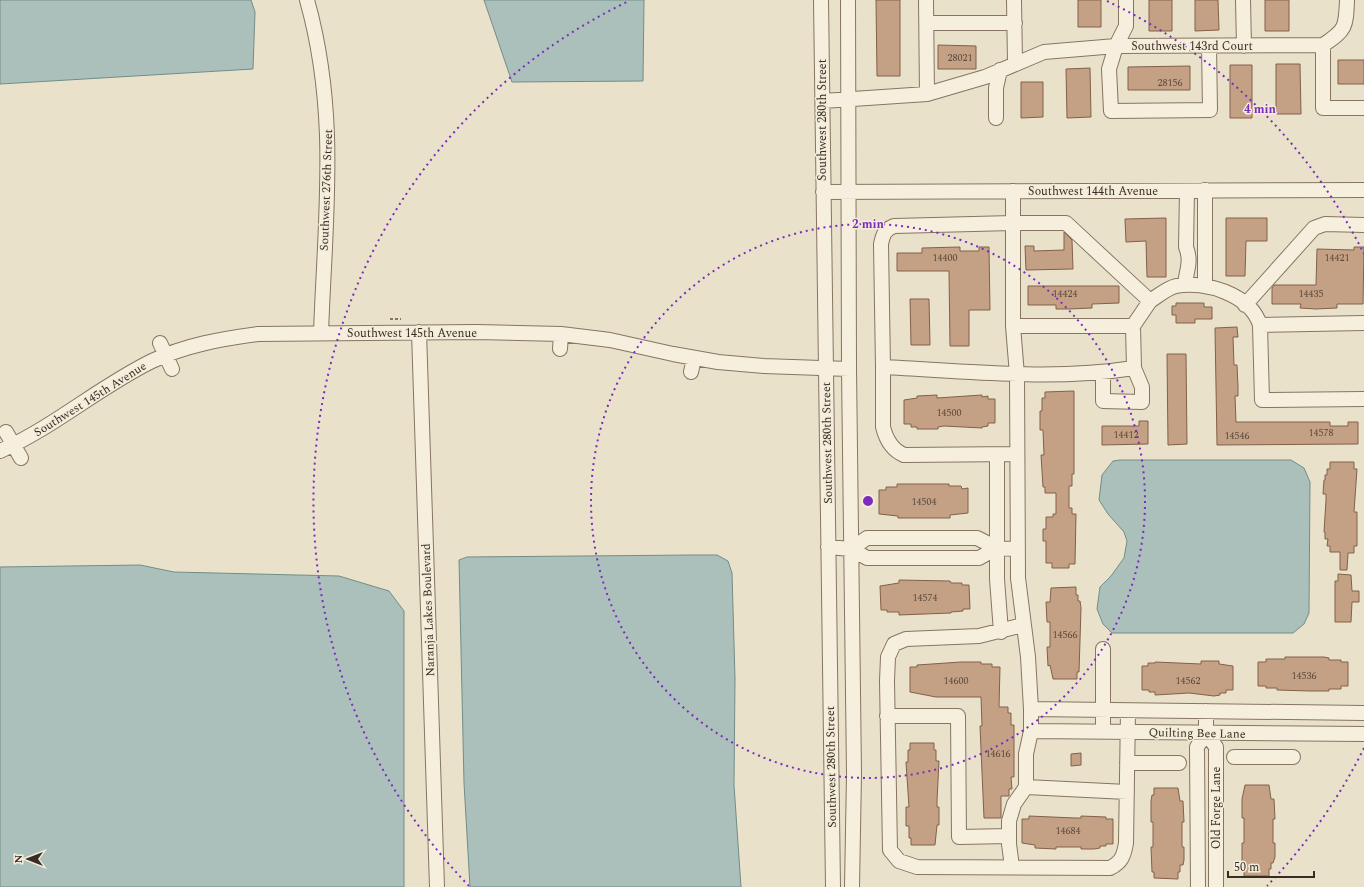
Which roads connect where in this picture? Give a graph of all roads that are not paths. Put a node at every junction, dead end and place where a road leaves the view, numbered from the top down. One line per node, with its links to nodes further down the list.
1 (307, 0): 41 (street, Southwest 276th Street)
2 (821, 0): 19 (street, Southwest 280th Street)
3 (848, 0): 18 (street, Southwest 280th Street)
4 (926, 0): 9 (street)
5 (1014, 0): 10 (street)
6 (1126, 0): 12 (street)
7 (1243, 0): 14 (street)
8 (1347, 4): 11 (street)
9 (927, 23): 10 (street); 17 (street)
10 (1015, 23): 15 (street)
11 (1323, 45): 14 (street, Southwest 143rd Court); 20 (street)
12 (1116, 46): 13 (street, Southwest 143rd Court); 13 (street); 15 (street, Southwest 143rd Court)
13 (1209, 46): 14 (street, Southwest 143rd Court)
14 (1244, 46)
15 (1015, 63): 16 (street, Southwest 143rd Court)
16 (1000, 70): 17 (street, Southwest 143rd Court); 21 (street)
17 (928, 94): 18 (street, Southwest 143rd Court)
18 (848, 100): 19 (street, Southwest 143rd Court); 27 (street, Southwest 280th Street)
19 (823, 101): 26 (street, Southwest 280th Street)
20 (1364, 108)
21 (996, 118)
22 (1205, 190): 23 (street, Southwest 144th Avenue); 25 (street, Southwest 144th Avenue); 31 (street)
23 (1364, 190)
24 (1013, 191): 25 (street, Southwest 144th Avenue); 27 (street, Southwest 144th Avenue); 28 (street)
25 (1187, 191): 30 (street)
26 (823, 192): 27 (street, Southwest 144th Avenue); 46 (street, Southwest 280th Street)
27 (848, 192): 50 (street, Southwest 280th Street)
28 (1013, 223): 34 (street); 38 (street); 47 (street)
29 (1364, 225): 35 (street)
30 (1187, 250): 31 (street); 32 (street)
31 (1205, 255): 33 (street)
32 (1186, 281): 33 (street); 34 (street)
33 (1205, 286): 35 (street)
34 (1150, 301): 39 (street)
35 (1245, 305): 37 (street)
36 (1364, 323): 37 (street)
37 (1260, 325): 54 (street)
38 (1013, 326): 39 (street); 53 (street)
39 (1134, 326): 48 (street)
40 (419, 332): 41 (street, Southwest 145th Avenue); 42 (street, Southwest 145th Avenue); 89 (street, Naranja Lakes Boulevard)
41 (321, 333): 43 (street, Southwest 145th Avenue)
42 (560, 334): 44 (street); 45 (street, Southwest 145th Avenue)
43 (163, 349): 49 (street); 56 (street, Southwest 145th Avenue)
44 (560, 349)
45 (694, 358): 46 (street, Southwest 145th Avenue); 51 (street)
46 (825, 367): 50 (street, Southwest 145th Avenue); 61 (street, Southwest 280th Street)
47 (883, 367): 53 (street); 59 (street)
48 (1134, 368): 52 (street); 52 (street)
49 (172, 369)
50 (849, 369): 63 (street, Southwest 280th Street)
51 (691, 372)
52 (1103, 373): 53 (street)
53 (1017, 375): 58 (street)
54 (1364, 398)
55 (6, 432): 56 (street)
56 (13, 445): 57 (street, Southwest 145th Avenue); 60 (street)
57 (0, 451)
58 (1017, 454): 59 (street); 64 (street)
59 (997, 455): 62 (street)
60 (20, 458)
61 (828, 547): 63 (street); 86 (street, Southwest 280th Street)
62 (997, 548): 63 (street); 63 (street); 64 (street); 66 (street)
63 (851, 549): 85 (street, Southwest 280th Street)
64 (1018, 549): 65 (street)
65 (1024, 625): 66 (street); 68 (street)
66 (1001, 632): 73 (street)
67 (1103, 650): 69 (street)
68 (1031, 710): 69 (street, Quilting Bee Lane); 74 (street)
69 (1103, 710): 70 (street, Quilting Bee Lane); 75 (street)
70 (1128, 710): 71 (street, Quilting Bee Lane); 76 (street)
71 (1206, 711): 72 (street, Quilting Bee Lane); 77 (street, Old Forge Lane)
72 (1364, 713)
73 (887, 716): 87 (street); 88 (street)
74 (1031, 731): 75 (street, Quilting Bee Lane); 83 (street)
75 (1103, 732): 76 (street, Quilting Bee Lane)
76 (1128, 732): 77 (street, Quilting Bee Lane); 81 (street)
77 (1206, 733): 78 (street, Quilting Bee Lane); 92 (street, Old Forge Lane); 93 (street, Old Forge Lane)
78 (1364, 734)
79 (1234, 757): 80 (street)
80 (1292, 758)
81 (1127, 763): 82 (street); 84 (street)
82 (1179, 763)
83 (1026, 787): 84 (street); 87 (street)
84 (1127, 792): 88 (street)
85 (854, 797): 86 (street); 91 (street, Southwest 280th Street)
86 (832, 798): 90 (street, Southwest 280th Street)
87 (1008, 836): 88 (street)
88 (1012, 867)
89 (437, 887)
90 (833, 887)
91 (852, 887)
92 (1198, 887)
93 (1216, 887)

